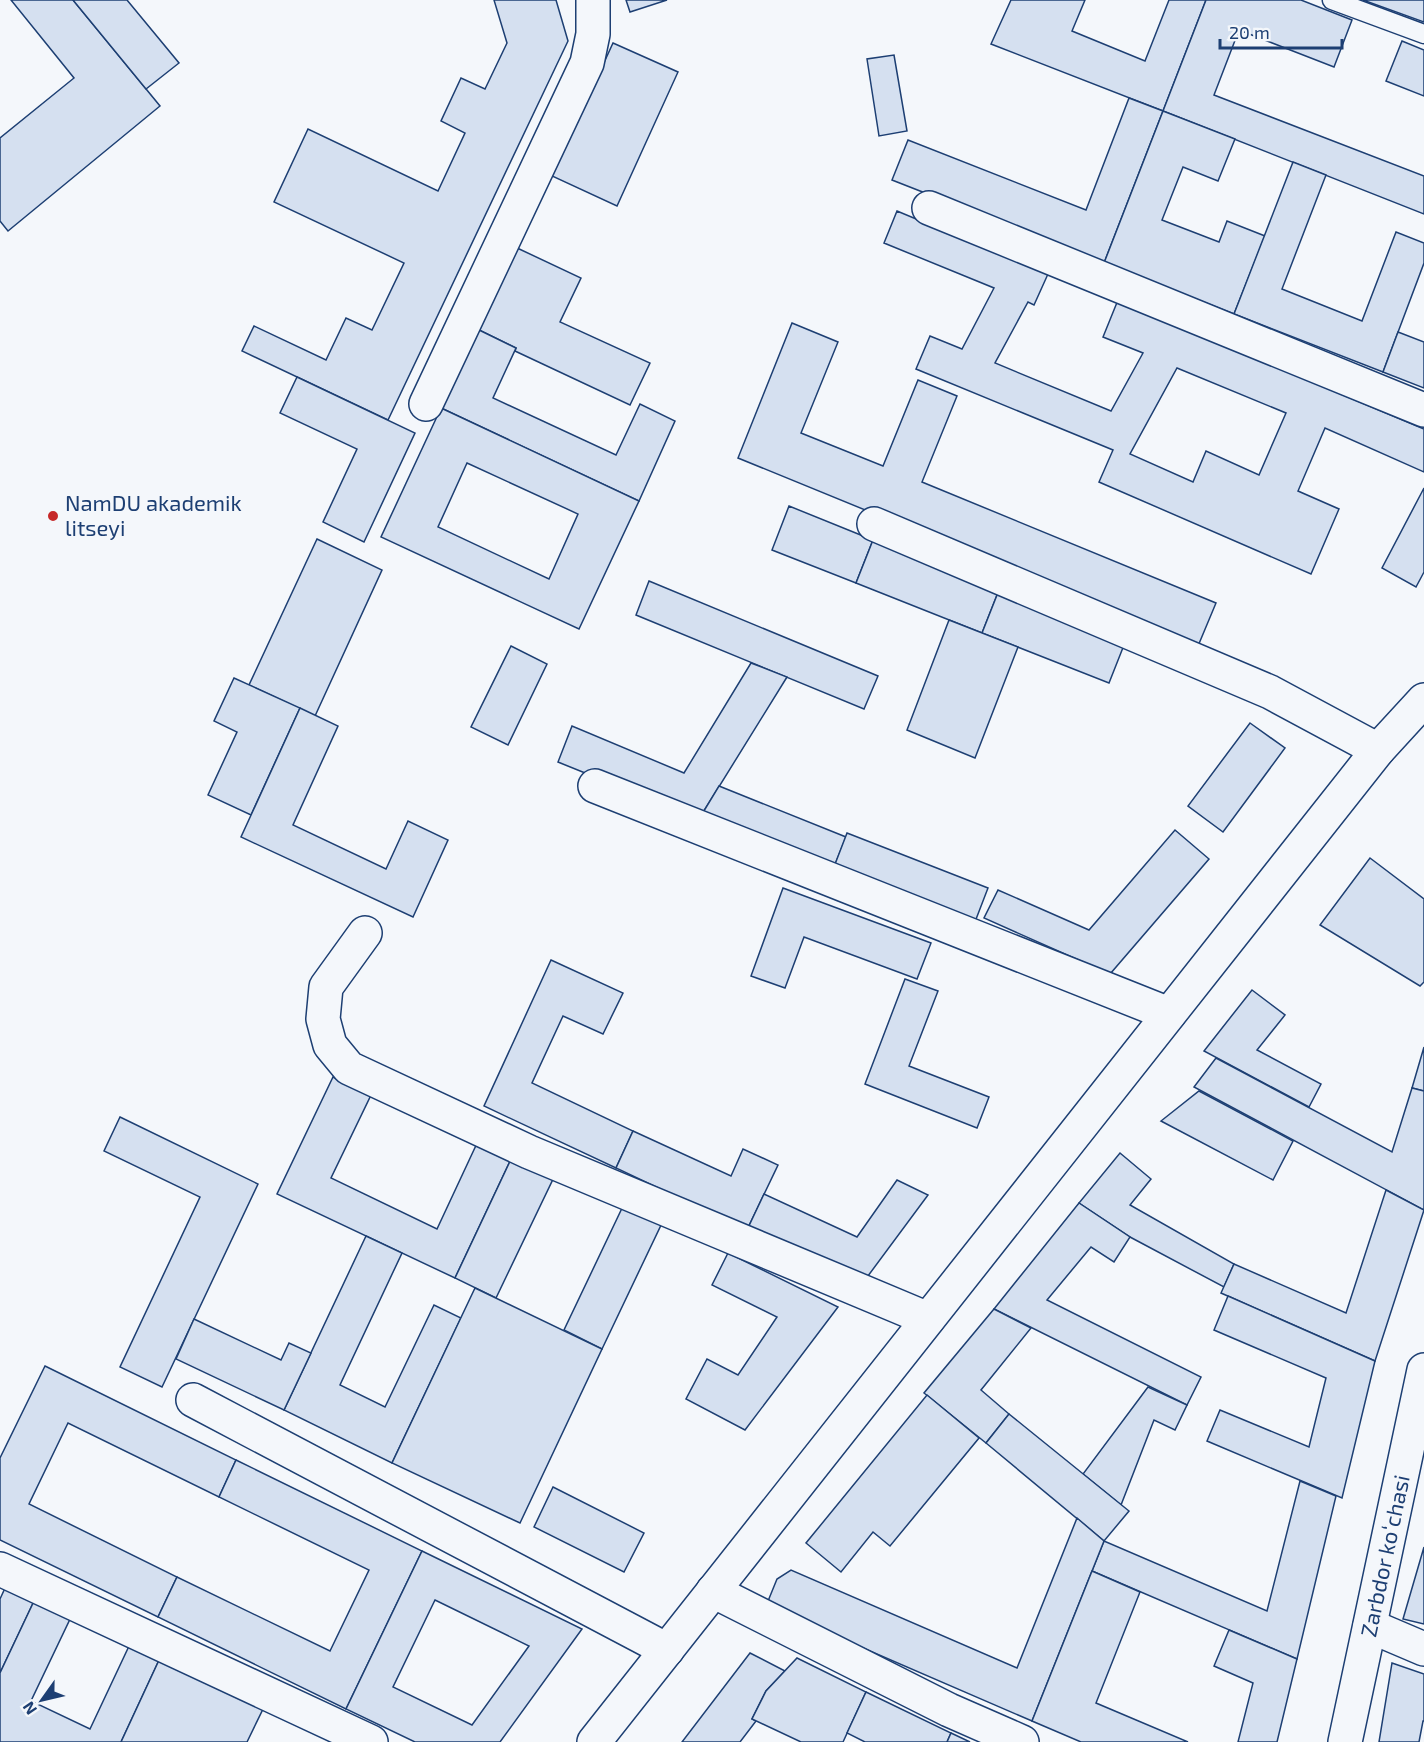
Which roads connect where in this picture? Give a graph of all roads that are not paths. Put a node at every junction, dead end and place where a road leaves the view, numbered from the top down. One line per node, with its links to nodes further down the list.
1 (593, 0): 5 (street)
2 (1332, 0): 3 (lane)
3 (1424, 34)
4 (929, 208): 6 (street)
5 (426, 404)
6 (1424, 410)
7 (874, 524): 9 (street)
8 (1424, 700): 9 (street)
9 (1378, 750): 12 (street)
10 (595, 786): 12 (street)
11 (365, 933): 13 (street)
12 (1169, 1014): 13 (street)
13 (928, 1319): 17 (street)
14 (1424, 1370): 18 (street, Zarbdor koʻchasi)
15 (193, 1400): 20 (street)
16 (0, 1569): 21 (street)
17 (713, 1592): 20 (street); 23 (street)
18 (1370, 1626): 19 (street); 24 (street, Zarbdor koʻchasi)
19 (1424, 1649)
20 (667, 1650): 22 (street)
21 (371, 1742)
22 (594, 1742)
23 (1022, 1742)
24 (1345, 1742)

